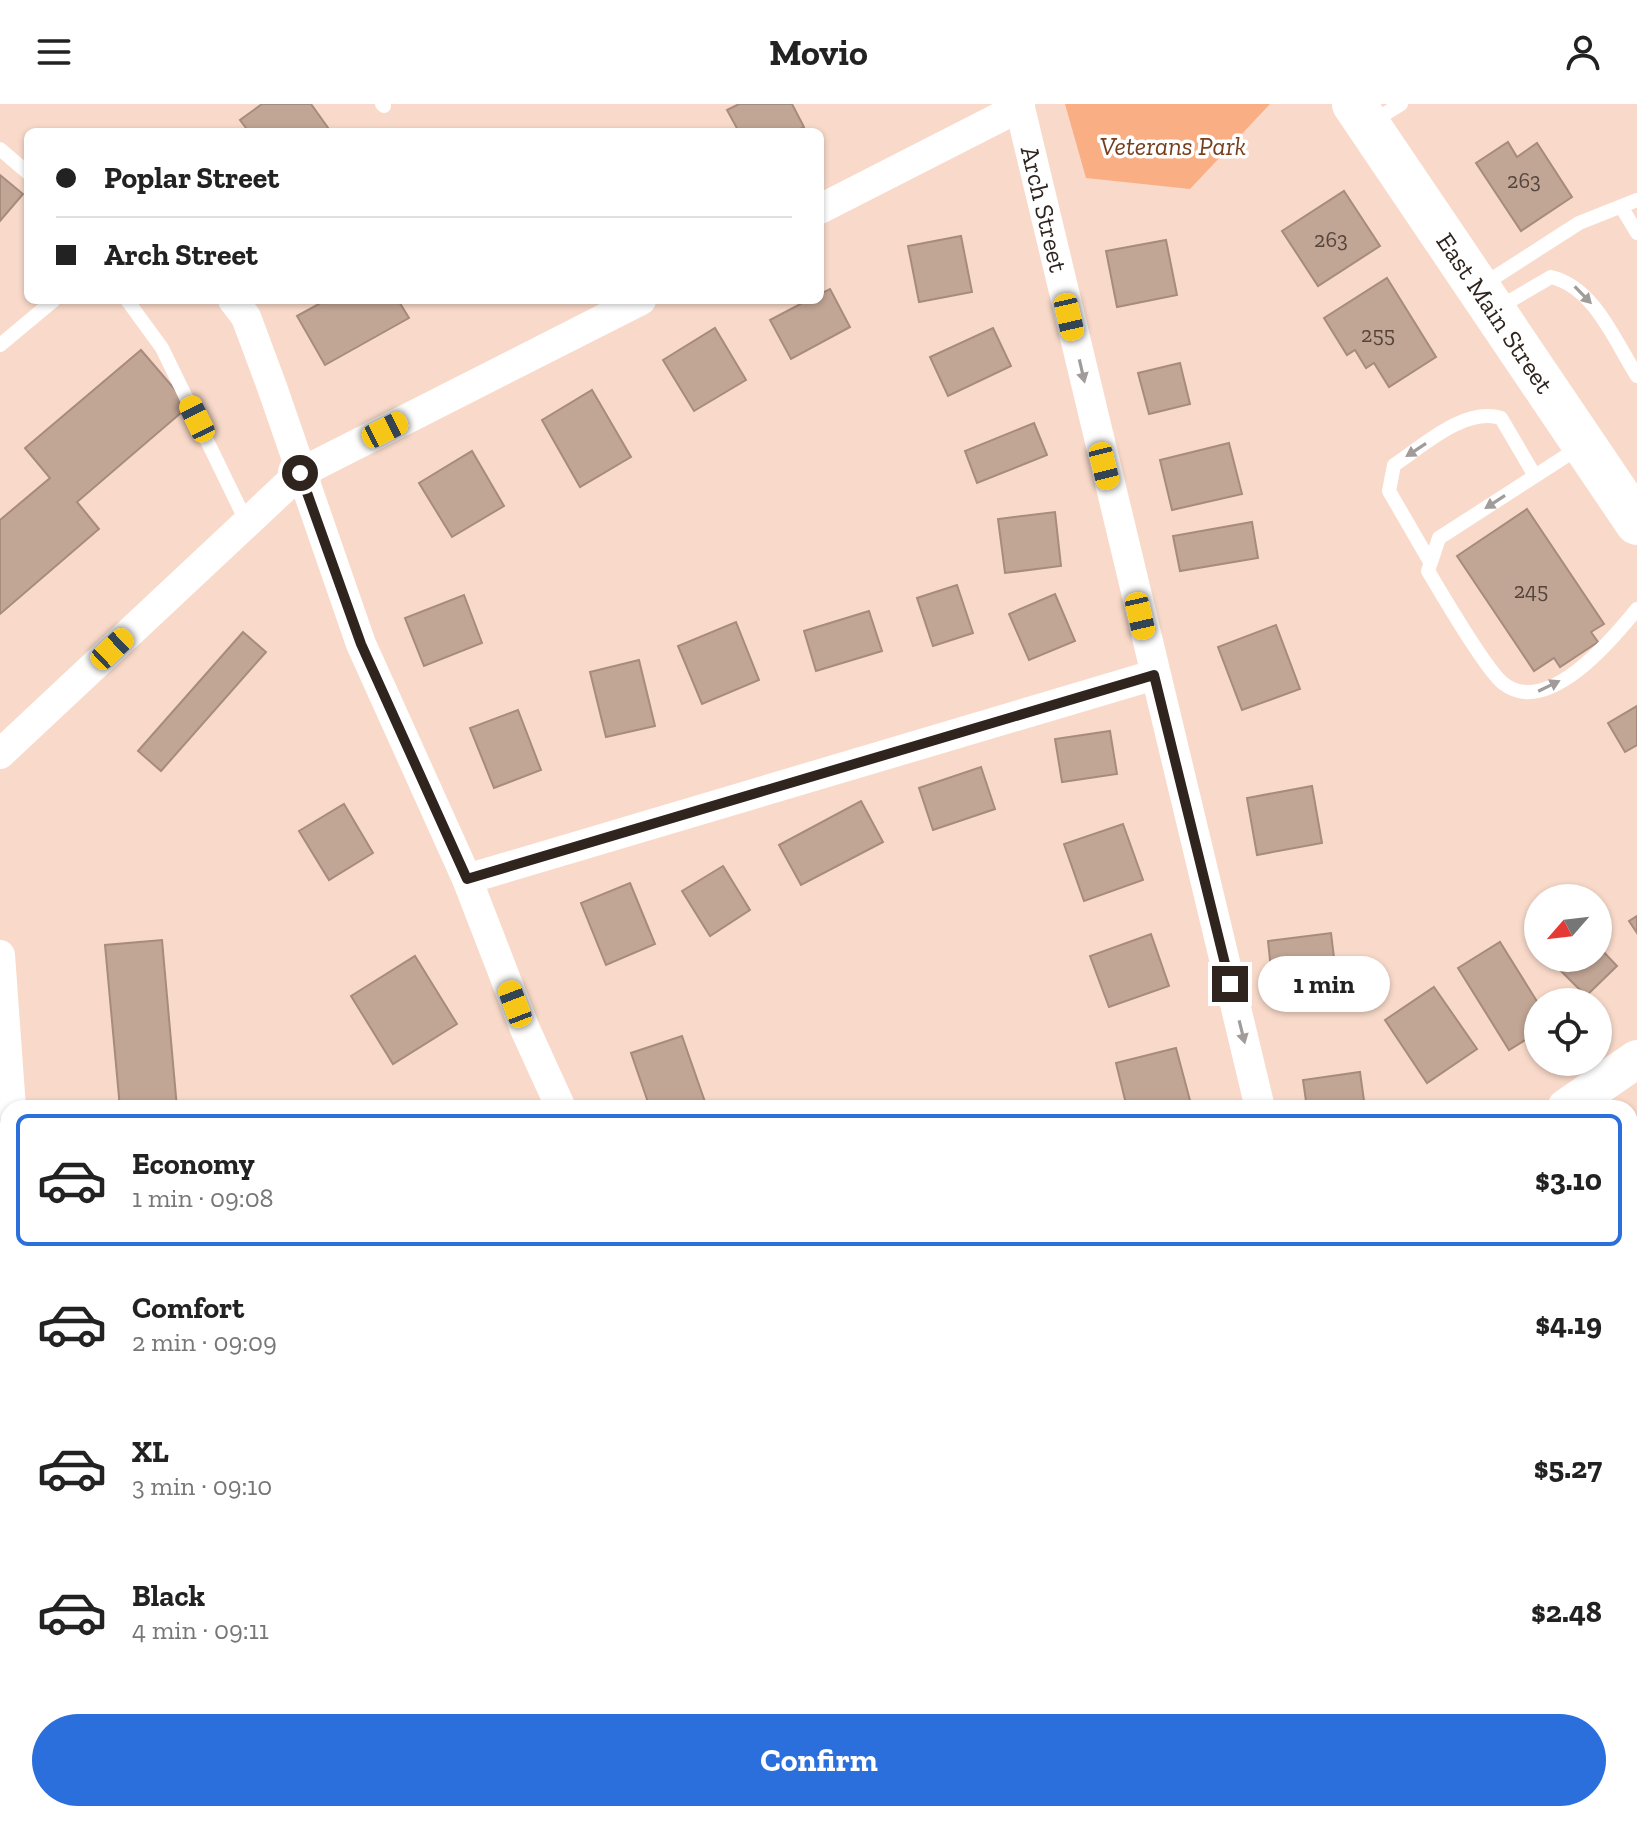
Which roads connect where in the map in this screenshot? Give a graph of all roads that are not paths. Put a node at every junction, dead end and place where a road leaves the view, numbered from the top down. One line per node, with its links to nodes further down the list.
1 (1019, 106): 6 (street); 23 (street, Arch Street, one-way to 23)
2 (1374, 111): 9 (main road, East Main Street)
3 (0, 149): 4 (lane)
4 (24, 170)
5 (1637, 200): 7 (lane)
6 (824, 207)
7 (1622, 208): 8 (lane); 9 (lane)
8 (1637, 233)
9 (1485, 300): 15 (lane, one-way to 15); 16 (main road, East Main Street)
10 (49, 304): 14 (lane)
11 (130, 304): 19 (lane)
12 (236, 304): 17 (street)
13 (633, 304): 17 (street)
14 (0, 345)
15 (1637, 376)
16 (1584, 444): 18 (lane); 20 (main road, East Main Street)
17 (300, 473): 19 (street); 25 (street)
18 (1535, 476): 21 (lane, one-way to 21); 21 (lane, one-way to 21)
19 (247, 523): 24 (street)
20 (1637, 523)
21 (1429, 560): 22 (lane, one-way to 22)
22 (1637, 609)
23 (1154, 675): 25 (street); 30 (street, Arch Street, one-way to 30)
24 (0, 754)
25 (467, 879): 29 (street)
26 (0, 955): 28 (street)
27 (1637, 1059): 31 (street)
28 (10, 1100)
29 (557, 1100)
30 (1258, 1100)
31 (1578, 1100)

